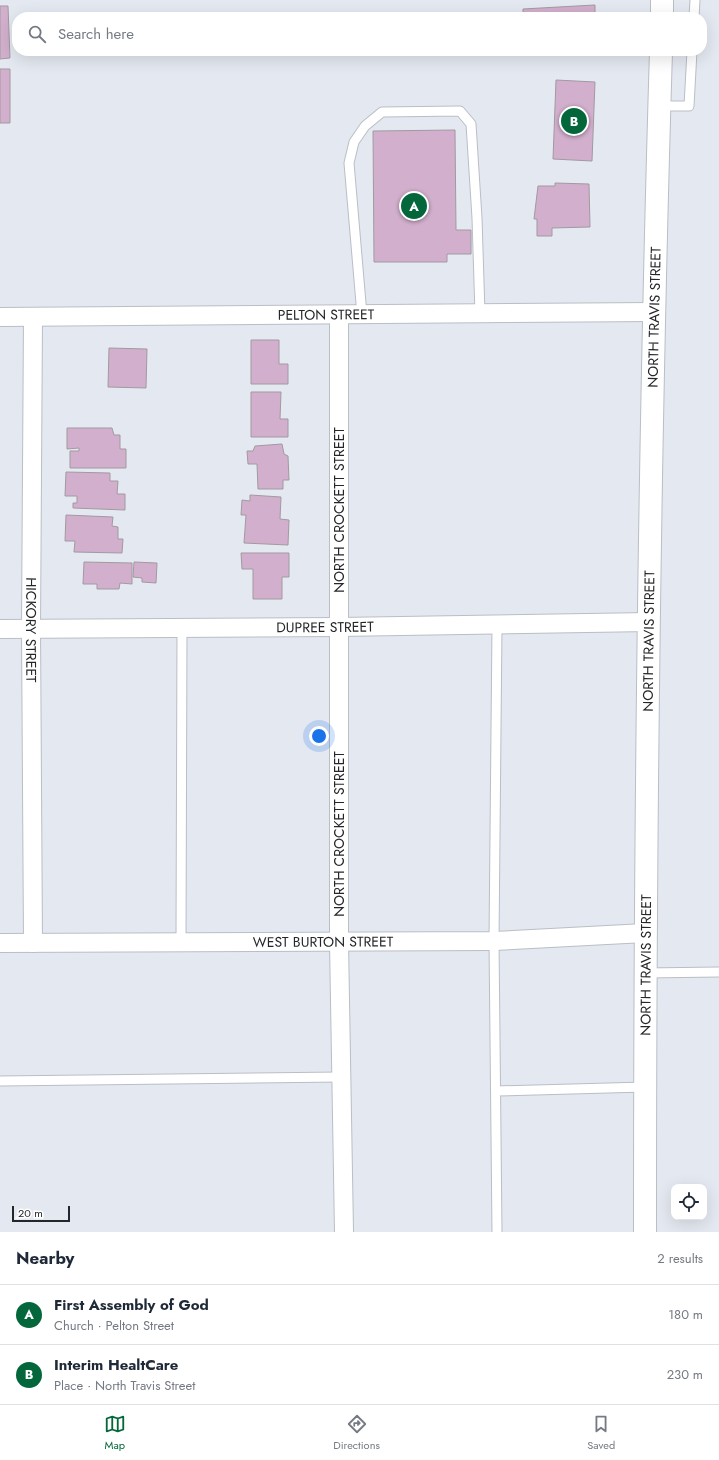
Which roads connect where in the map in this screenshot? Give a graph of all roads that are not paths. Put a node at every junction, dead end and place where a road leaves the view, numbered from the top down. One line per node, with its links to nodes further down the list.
1 (662, 0): 3 (main road)
2 (695, 0): 4 (lane)
3 (662, 12)
4 (694, 12)
5 (661, 56): 7 (main road, NORTH TRAVIS STREET)
6 (692, 56): 7 (lane)
7 (659, 106): 8 (main road, NORTH TRAVIS STREET)
8 (653, 312): 9 (street, PELTON STREET); 14 (main road, NORTH TRAVIS STREET)
9 (480, 314): 10 (street, PELTON STREET); 10 (lane)
10 (362, 315): 11 (street, PELTON STREET)
11 (339, 316): 13 (street, PELTON STREET); 16 (street, NORTH CROCKETT STREET)
12 (0, 317): 13 (street, PELTON STREET)
13 (33, 317): 19 (street, HICKORY STREET)
14 (650, 622): 15 (street, DUPREE STREET); 20 (main road, NORTH TRAVIS STREET)
15 (497, 625): 16 (street, DUPREE STREET); 21 (lane)
16 (339, 627): 17 (street, DUPREE STREET); 23 (street, NORTH CROCKETT STREET)
17 (182, 628): 19 (street, DUPREE STREET); 22 (lane)
18 (0, 629): 19 (street, DUPREE STREET)
19 (31, 629): 25 (street, HICKORY STREET)
20 (645, 933): 21 (street, WEST BURTON STREET); 27 (main road, NORTH TRAVIS STREET)
21 (494, 941): 23 (street, WEST BURTON STREET); 31 (lane)
22 (181, 942): 23 (street, WEST BURTON STREET); 25 (street, WEST BURTON STREET)
23 (339, 942): 28 (street, NORTH CROCKETT STREET)
24 (0, 943): 25 (street, WEST BURTON STREET)
25 (33, 943)
26 (719, 972): 27 (lane)
27 (645, 973): 30 (main road, NORTH TRAVIS STREET)
28 (341, 1077): 29 (lane); 32 (street, NORTH CROCKETT STREET)
29 (0, 1081)
30 (645, 1087): 31 (lane); 34 (main road, NORTH TRAVIS STREET)
31 (496, 1091): 33 (lane)
32 (344, 1232)
33 (497, 1232)
34 (645, 1232)

